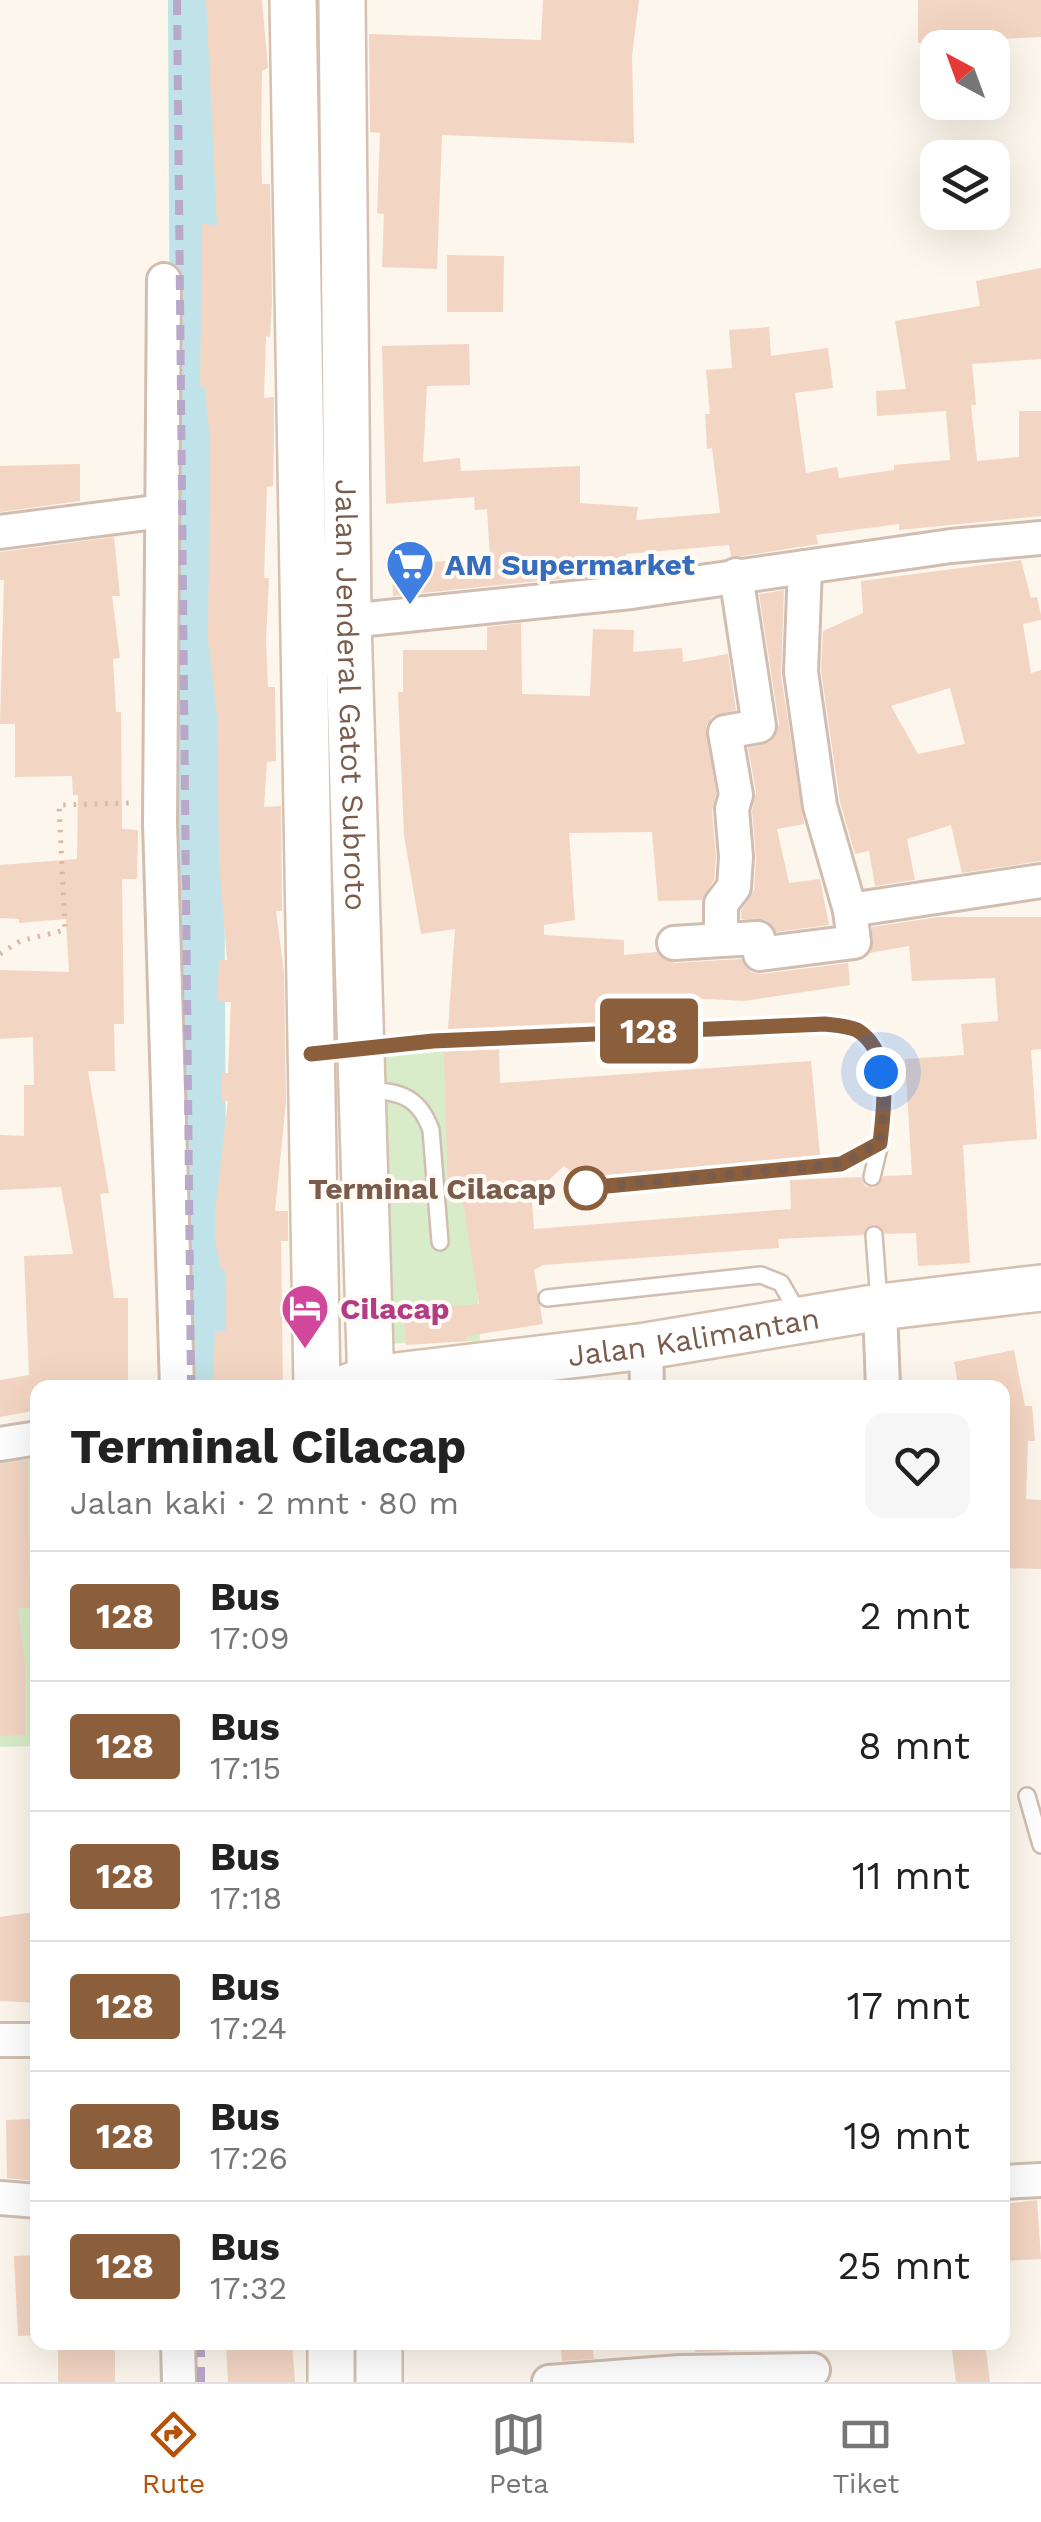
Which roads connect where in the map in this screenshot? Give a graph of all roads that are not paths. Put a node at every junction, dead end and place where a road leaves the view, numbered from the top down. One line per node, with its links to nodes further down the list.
1 (292, 0): 14 (main road, Jalan Jenderal Gatot Subroto)
2 (342, 0): 9 (main road, Jalan Jenderal Gatot Subroto)
3 (164, 280): 4 (street)
4 (163, 512): 5 (street); 26 (street)
5 (0, 532)
6 (1041, 538): 7 (street)
7 (805, 567): 8 (street); 11 (street)
8 (736, 576): 9 (street); 12 (street)
9 (348, 621): 15 (main road, Jalan Jenderal Gatot Subroto)
10 (1041, 881): 11 (street)
11 (850, 910): 12 (street)
12 (721, 940): 13 (street)
13 (674, 944)
14 (311, 1054): 15 (lane); 27 (main road, Jalan Jenderal Gatot Subroto)
15 (360, 1067): 16 (lane); 20 (lane); 28 (main road, Jalan Jenderal Gatot Subroto)
16 (880, 1143): 17 (lane); 18 (lane)
17 (872, 1177)
18 (586, 1188)
19 (874, 1235): 23 (lane)
20 (440, 1242)
21 (1041, 1288): 23 (main road, Jalan Kalimantan)
22 (546, 1298): 24 (lane)
23 (880, 1307): 24 (main road, Jalan Kalimantan); 30 (street)
24 (802, 1319): 25 (main road, Jalan Kalimantan)
25 (646, 1367): 29 (main road, Jalan Kalimantan)
26 (177, 1380)
27 (317, 1380)
28 (363, 1380)
29 (442, 1380)
30 (884, 1380)
31 (30, 1439): 32 (street)
32 (0, 1444)
33 (1027, 1796): 34 (lane)
34 (1041, 1845)
35 (0, 2040): 36 (street)
36 (30, 2040)
37 (1041, 2180): 38 (street)
38 (1010, 2182)
39 (0, 2198): 40 (street)
40 (30, 2200)
41 (178, 2350): 46 (street)
42 (330, 2350): 47 (main road)
43 (378, 2350): 48 (main road)
44 (679, 2365): 45 (street); 49 (street)
45 (814, 2370)
46 (179, 2382)
47 (331, 2382)
48 (379, 2382)
49 (549, 2382)

